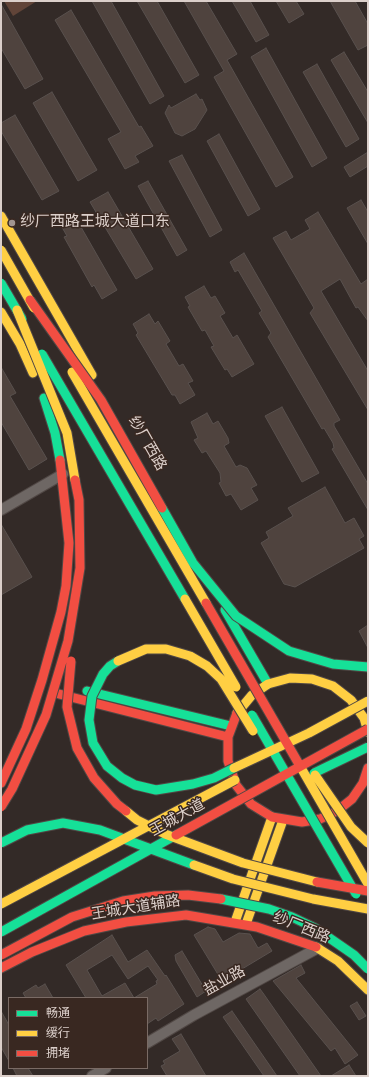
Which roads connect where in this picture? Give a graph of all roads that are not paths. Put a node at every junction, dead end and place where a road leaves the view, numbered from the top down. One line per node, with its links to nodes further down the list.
1 (1, 216): 12 (main road, 纱厂西路)
2 (1, 250): 4 (main road, bridge)
3 (1, 283): 5 (main road, bridge)
4 (30, 300): 10 (main road, bridge); 11 (main road, bridge)
5 (17, 310): 9 (main road, bridge); 35 (main road, bridge)
6 (1, 312): 7 (main road)
7 (63, 474): 8 (street); 13 (main road)
8 (1, 510)
9 (80, 568): 29 (main road, bridge); 37 (main road, bridge)
10 (204, 601): 34 (main road, bridge); 36 (main road, bridge)
11 (368, 667)
12 (268, 684): 15 (main road); 18 (main road)
13 (40, 685): 18 (main road); 20 (main road); 25 (main road)
14 (368, 691): 15 (main road)
15 (351, 700): 19 (main road)
16 (368, 701): 35 (main road, bridge)
17 (368, 707): 22 (main road, bridge)
18 (231, 726): 20 (main road)
19 (368, 731): 32 (main road, 王城大道, bridge)
20 (228, 737): 30 (main road)
21 (368, 746): 27 (main road, bridge)
22 (269, 762)
23 (368, 768): 26 (main road)
24 (240, 777): 38 (main road, 王城大道, bridge)
25 (1, 783)
26 (366, 784): 31 (main road)
27 (286, 787)
28 (266, 796): 32 (main road, bridge)
29 (1, 807)
30 (272, 817): 31 (main road); 41 (main road)
31 (283, 820): 42 (main road)
32 (200, 823): 43 (main road, 王城大道, bridge)
33 (1, 843): 39 (main road, bridge)
34 (368, 843)
35 (341, 868): 40 (main road, bridge)
36 (368, 884)
37 (368, 891)
38 (1, 904)
39 (368, 909)
40 (368, 915)
41 (235, 922): 42 (main road, 纱厂西路); 46 (main road, 王城大道辅路)
42 (246, 924): 44 (main road, 纱厂西路)
43 (1, 932)
44 (318, 948): 48 (main road, 纱厂西路); 49 (street, 盐业路)
45 (1, 955): 47 (main road, bridge)
46 (1, 968)
47 (368, 969)
48 (368, 990)
49 (148, 1042)
50 (104, 1069): 51 (street)
51 (92, 1076)

